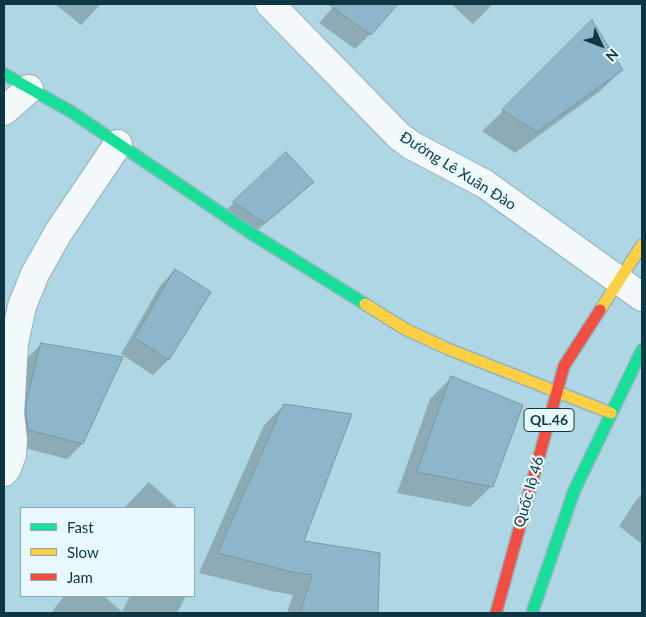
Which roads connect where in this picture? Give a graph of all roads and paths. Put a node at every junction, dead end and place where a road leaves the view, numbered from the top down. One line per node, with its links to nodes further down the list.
1 (270, 4): 7 (street, Đường Lê Xuân Đào)
2 (4, 74): 3 (main road)
3 (29, 89): 4 (street); 5 (main road)
4 (4, 111)
5 (118, 144): 10 (main road); 12 (street)
6 (642, 245): 7 (main road, Quốc lộ 46 / QL.46)
7 (619, 280): 8 (street, Đường Lê Xuân Đào); 10 (main road, Quốc lộ 46 / QL.46)
8 (642, 297)
9 (642, 350): 11 (main road)
10 (557, 392): 11 (main road); 13 (main road, Quốc lộ 46 / QL.46)
11 (611, 413): 14 (main road)
12 (4, 472)
13 (496, 613)
14 (532, 613)

